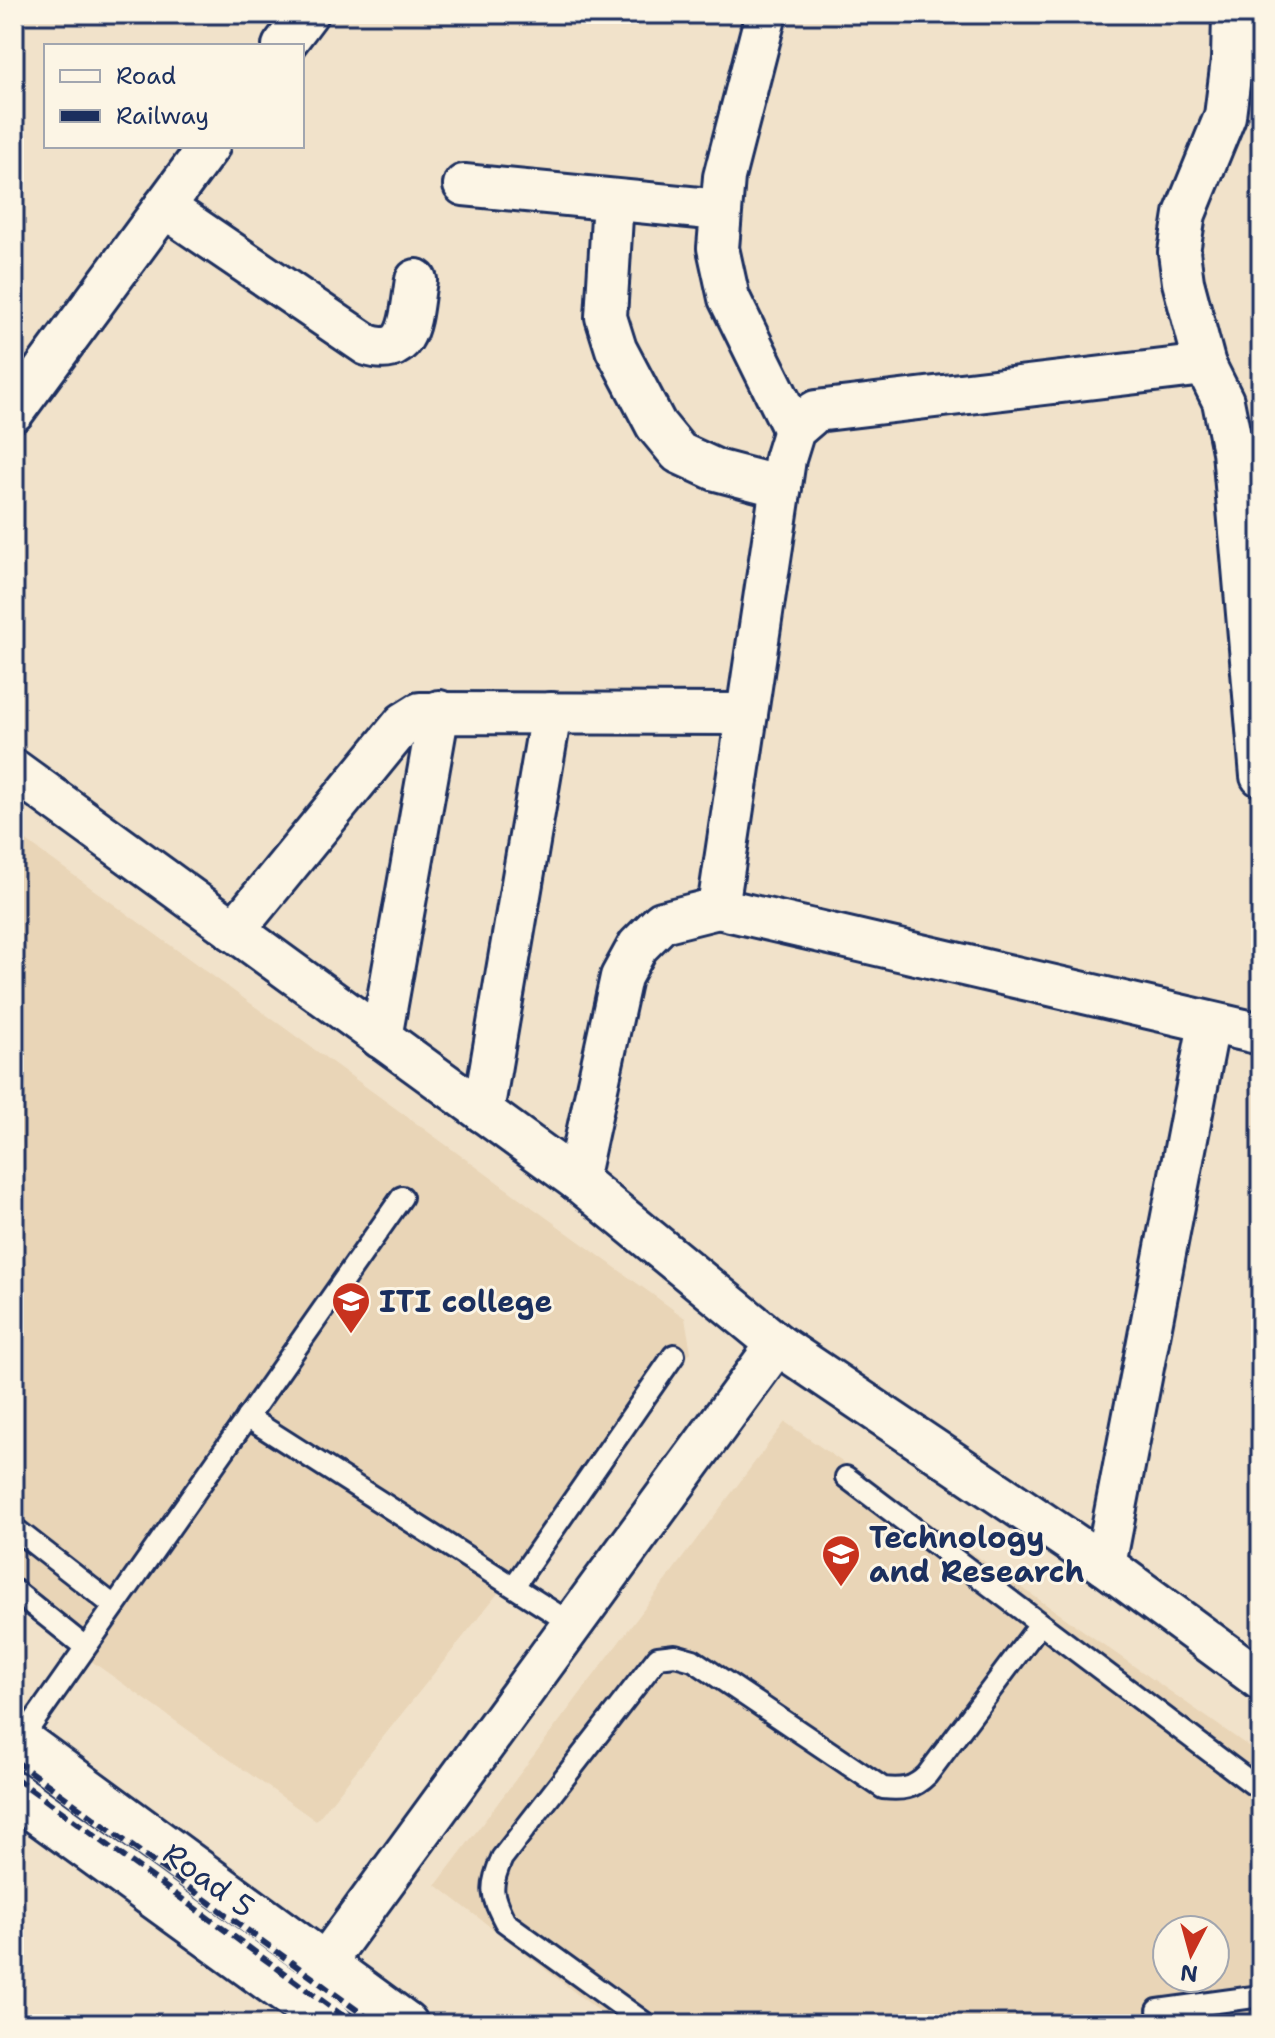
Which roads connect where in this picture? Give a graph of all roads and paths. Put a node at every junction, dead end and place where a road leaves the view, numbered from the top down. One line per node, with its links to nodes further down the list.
1 (307, 14): 4 (street)
2 (766, 14): 10 (street)
3 (1233, 14): 5 (street)
4 (284, 44)
5 (1243, 117): 12 (street)
6 (208, 148): 9 (street)
7 (464, 185): 8 (street)
8 (613, 200): 10 (street); 16 (street)
9 (164, 207): 11 (street); 13 (street)
10 (720, 210): 14 (street)
11 (416, 280)
12 (1205, 365): 14 (street); 15 (street)
13 (14, 411)
14 (794, 430): 16 (street)
15 (1247, 448): 21 (street)
16 (781, 487): 19 (street)
17 (439, 711): 18 (street); 23 (street); 26 (street)
18 (551, 713): 19 (street); 27 (street)
19 (747, 714): 22 (street)
20 (14, 770): 23 (street)
21 (1261, 776)
22 (718, 908): 24 (street); 28 (street)
23 (234, 931): 26 (street)
24 (1209, 1024): 25 (street); 35 (street)
25 (1261, 1034)
26 (381, 1038): 27 (street)
27 (483, 1112): 28 (street)
28 (577, 1180): 30 (street)
29 (402, 1197): 32 (lane)
30 (777, 1344): 35 (street); 39 (street)
31 (674, 1355): 36 (lane)
32 (247, 1417): 36 (lane); 38 (lane)
33 (846, 1477): 40 (lane)
34 (14, 1528): 38 (lane)
35 (1105, 1565): 42 (street)
36 (514, 1586): 39 (lane)
37 (14, 1590): 41 (lane)
38 (114, 1606): 41 (lane)
39 (572, 1624): 46 (street)
40 (1040, 1624): 44 (lane); 51 (lane)
41 (85, 1647): 43 (lane)
42 (1261, 1680)
43 (17, 1739): 46 (street, Road 5)
44 (1253, 1784)
45 (14, 1794): 49 (street, Road 5)
46 (323, 1965): 49 (street); 50 (street, Road 5)
47 (1261, 1996): 48 (lane)
48 (1158, 2010)
49 (314, 2012)
50 (405, 2024)
51 (646, 2024)

